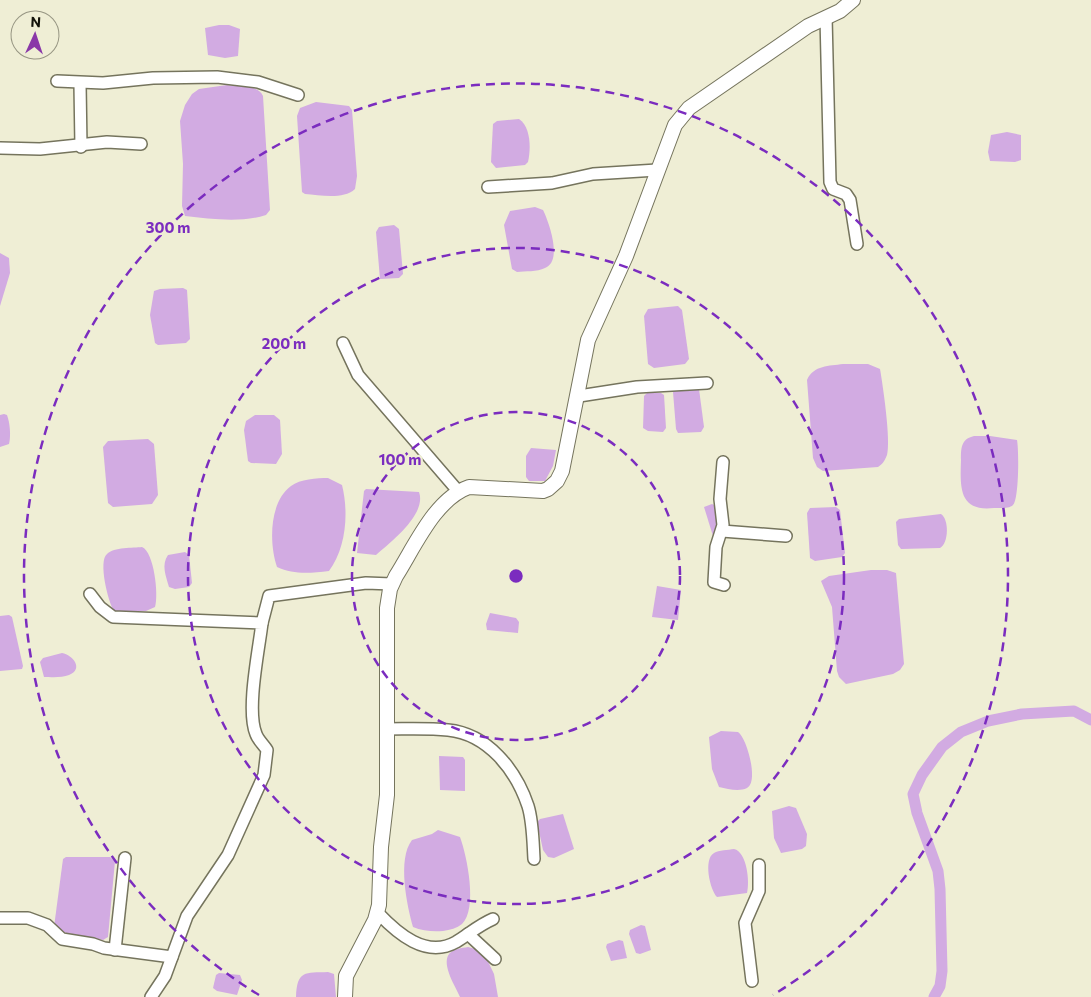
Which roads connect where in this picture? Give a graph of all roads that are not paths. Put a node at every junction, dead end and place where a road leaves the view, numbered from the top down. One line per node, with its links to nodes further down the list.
1 (853, 0): 2 (street)
2 (826, 18): 9 (street); 11 (street)
3 (57, 82): 4 (street)
4 (80, 84): 5 (street); 7 (street)
5 (298, 95)
6 (141, 144): 7 (street)
7 (81, 147): 8 (street)
8 (0, 148)
9 (658, 170): 10 (street); 14 (street)
10 (488, 187)
11 (857, 244)
12 (343, 343): 16 (street)
13 (707, 382): 14 (street)
14 (579, 396): 16 (street)
15 (724, 462): 17 (street)
16 (458, 491): 19 (street)
17 (722, 531): 18 (street); 20 (street)
18 (786, 536)
19 (392, 584): 22 (street); 23 (street)
20 (724, 584)
21 (90, 594): 22 (street)
22 (262, 623): 32 (street)
23 (386, 729): 25 (street); 27 (street)
24 (124, 858): 31 (street)
25 (534, 860)
26 (759, 865): 34 (street)
27 (378, 913): 30 (street); 36 (street)
28 (0, 918): 31 (street)
29 (493, 919): 30 (street)
30 (468, 934): 33 (street)
31 (115, 950): 32 (street)
32 (172, 957): 35 (street)
33 (495, 959)
34 (752, 981)
35 (151, 997)
36 (345, 997)

